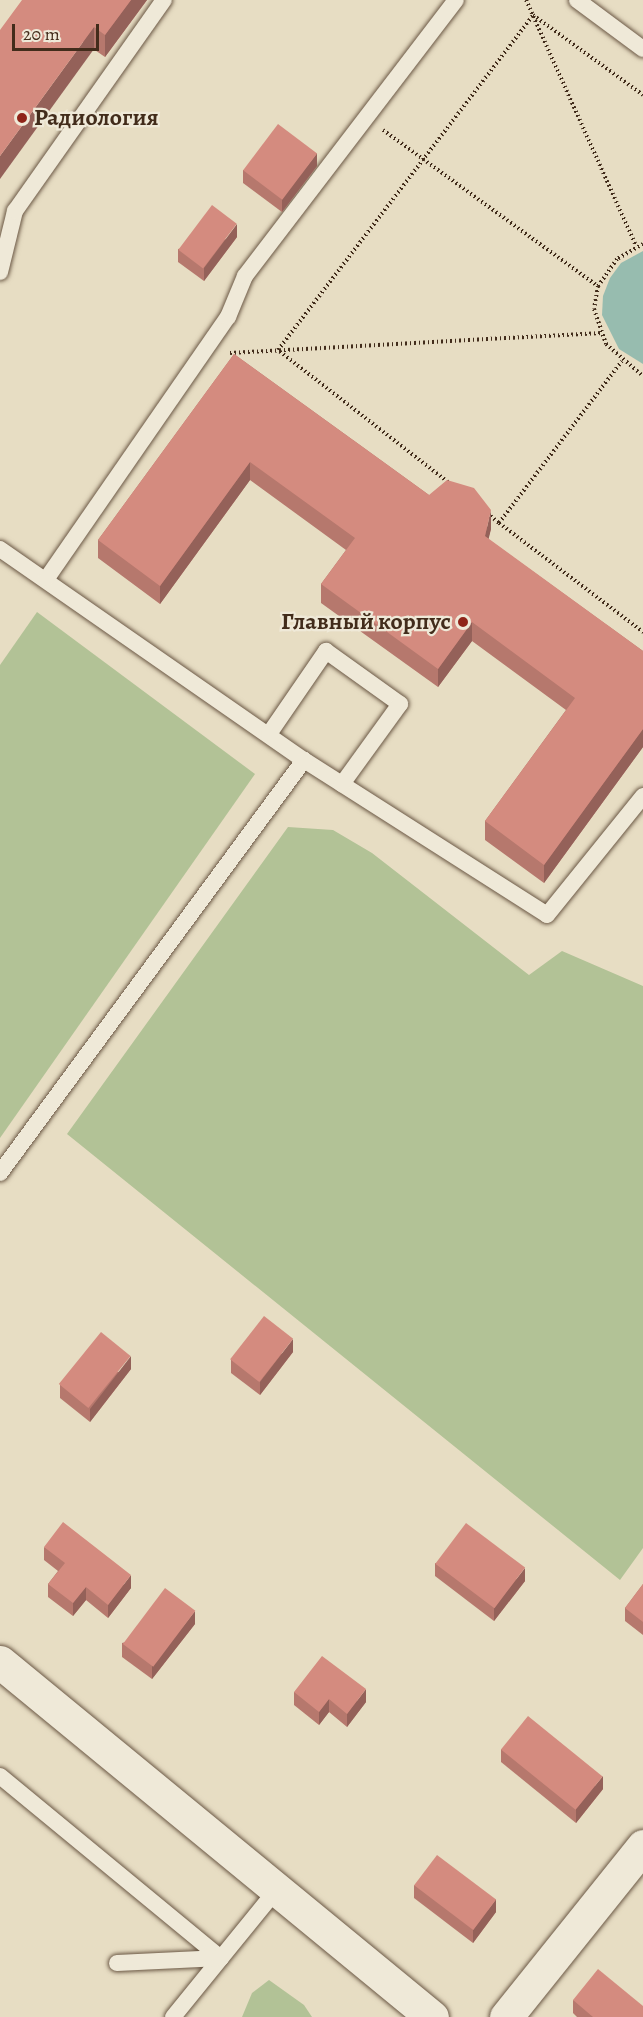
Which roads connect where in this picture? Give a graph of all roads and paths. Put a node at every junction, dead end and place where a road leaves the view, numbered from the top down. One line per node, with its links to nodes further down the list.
1 (164, 0): 12 (lane)
2 (456, 0): 8 (lane)
3 (526, 0): 5 (path)
4 (578, 0): 6 (lane)
5 (533, 15): 7 (path); 9 (path); 11 (path)
6 (643, 49)
7 (643, 95)
8 (366, 118): 9 (path); 16 (lane)
9 (423, 159): 13 (path); 15 (path)
10 (643, 244): 11 (path)
11 (636, 246): 13 (path)
12 (0, 272)
13 (598, 286): 14 (path)
14 (601, 333): 15 (path); 17 (path)
15 (278, 350): 16 (path); 19 (path)
16 (202, 354): 23 (lane)
17 (622, 361): 18 (path); 21 (path)
18 (643, 376)
19 (453, 486)
20 (480, 508): 21 (path)
21 (499, 523): 24 (path)
22 (0, 549): 23 (lane)
23 (47, 578): 25 (lane)
24 (643, 632)
25 (269, 734): 26 (lane); 27 (lane)
26 (304, 760): 27 (lane); 29 (lane)
27 (342, 784): 28 (lane)
28 (643, 796)
29 (0, 1173)
30 (0, 1662): 33 (street)
31 (0, 1776): 34 (lane)
32 (643, 1846): 38 (street)
33 (277, 1889): 34 (lane); 37 (street)
34 (221, 1959): 35 (lane); 36 (lane)
35 (117, 1963)
36 (173, 2017)
37 (432, 2017)
38 (506, 2017)

